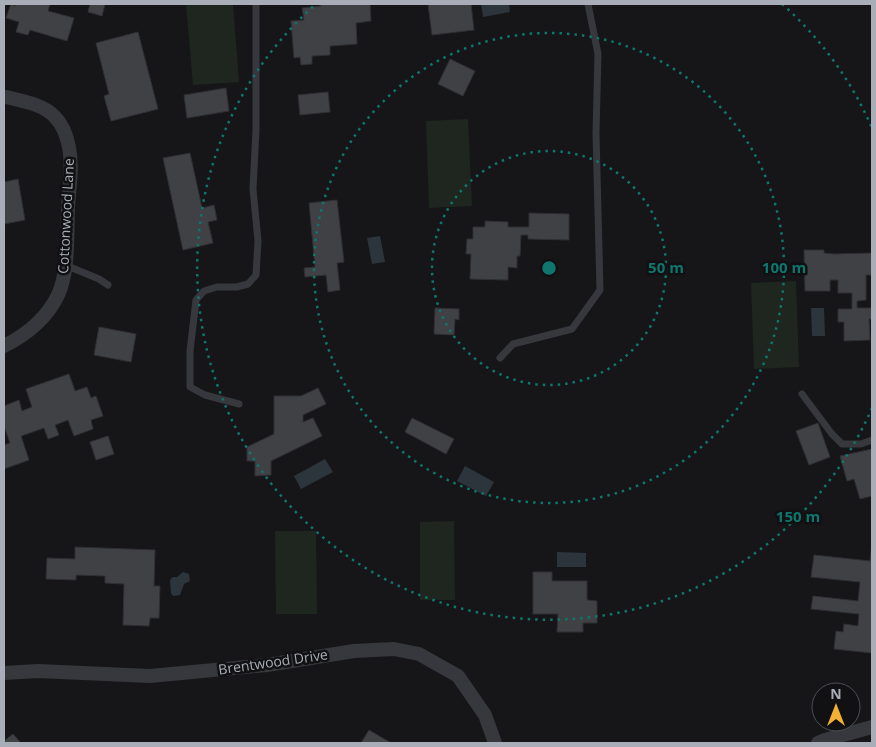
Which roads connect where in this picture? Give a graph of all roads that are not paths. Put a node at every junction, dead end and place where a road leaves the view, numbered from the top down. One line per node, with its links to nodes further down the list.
1 (256, 4): 9 (lane)
2 (588, 4): 7 (lane)
3 (6, 97): 4 (street, Cottonwood Lane)
4 (65, 264): 5 (lane); 6 (street, Cottonwood Lane)
5 (108, 285)
6 (4, 346)
7 (500, 358)
8 (802, 394): 10 (lane)
9 (239, 404)
10 (872, 440)
11 (4, 673): 13 (street, Brentwood Drive)
12 (872, 727): 14 (street)
13 (495, 743)
14 (818, 743)

